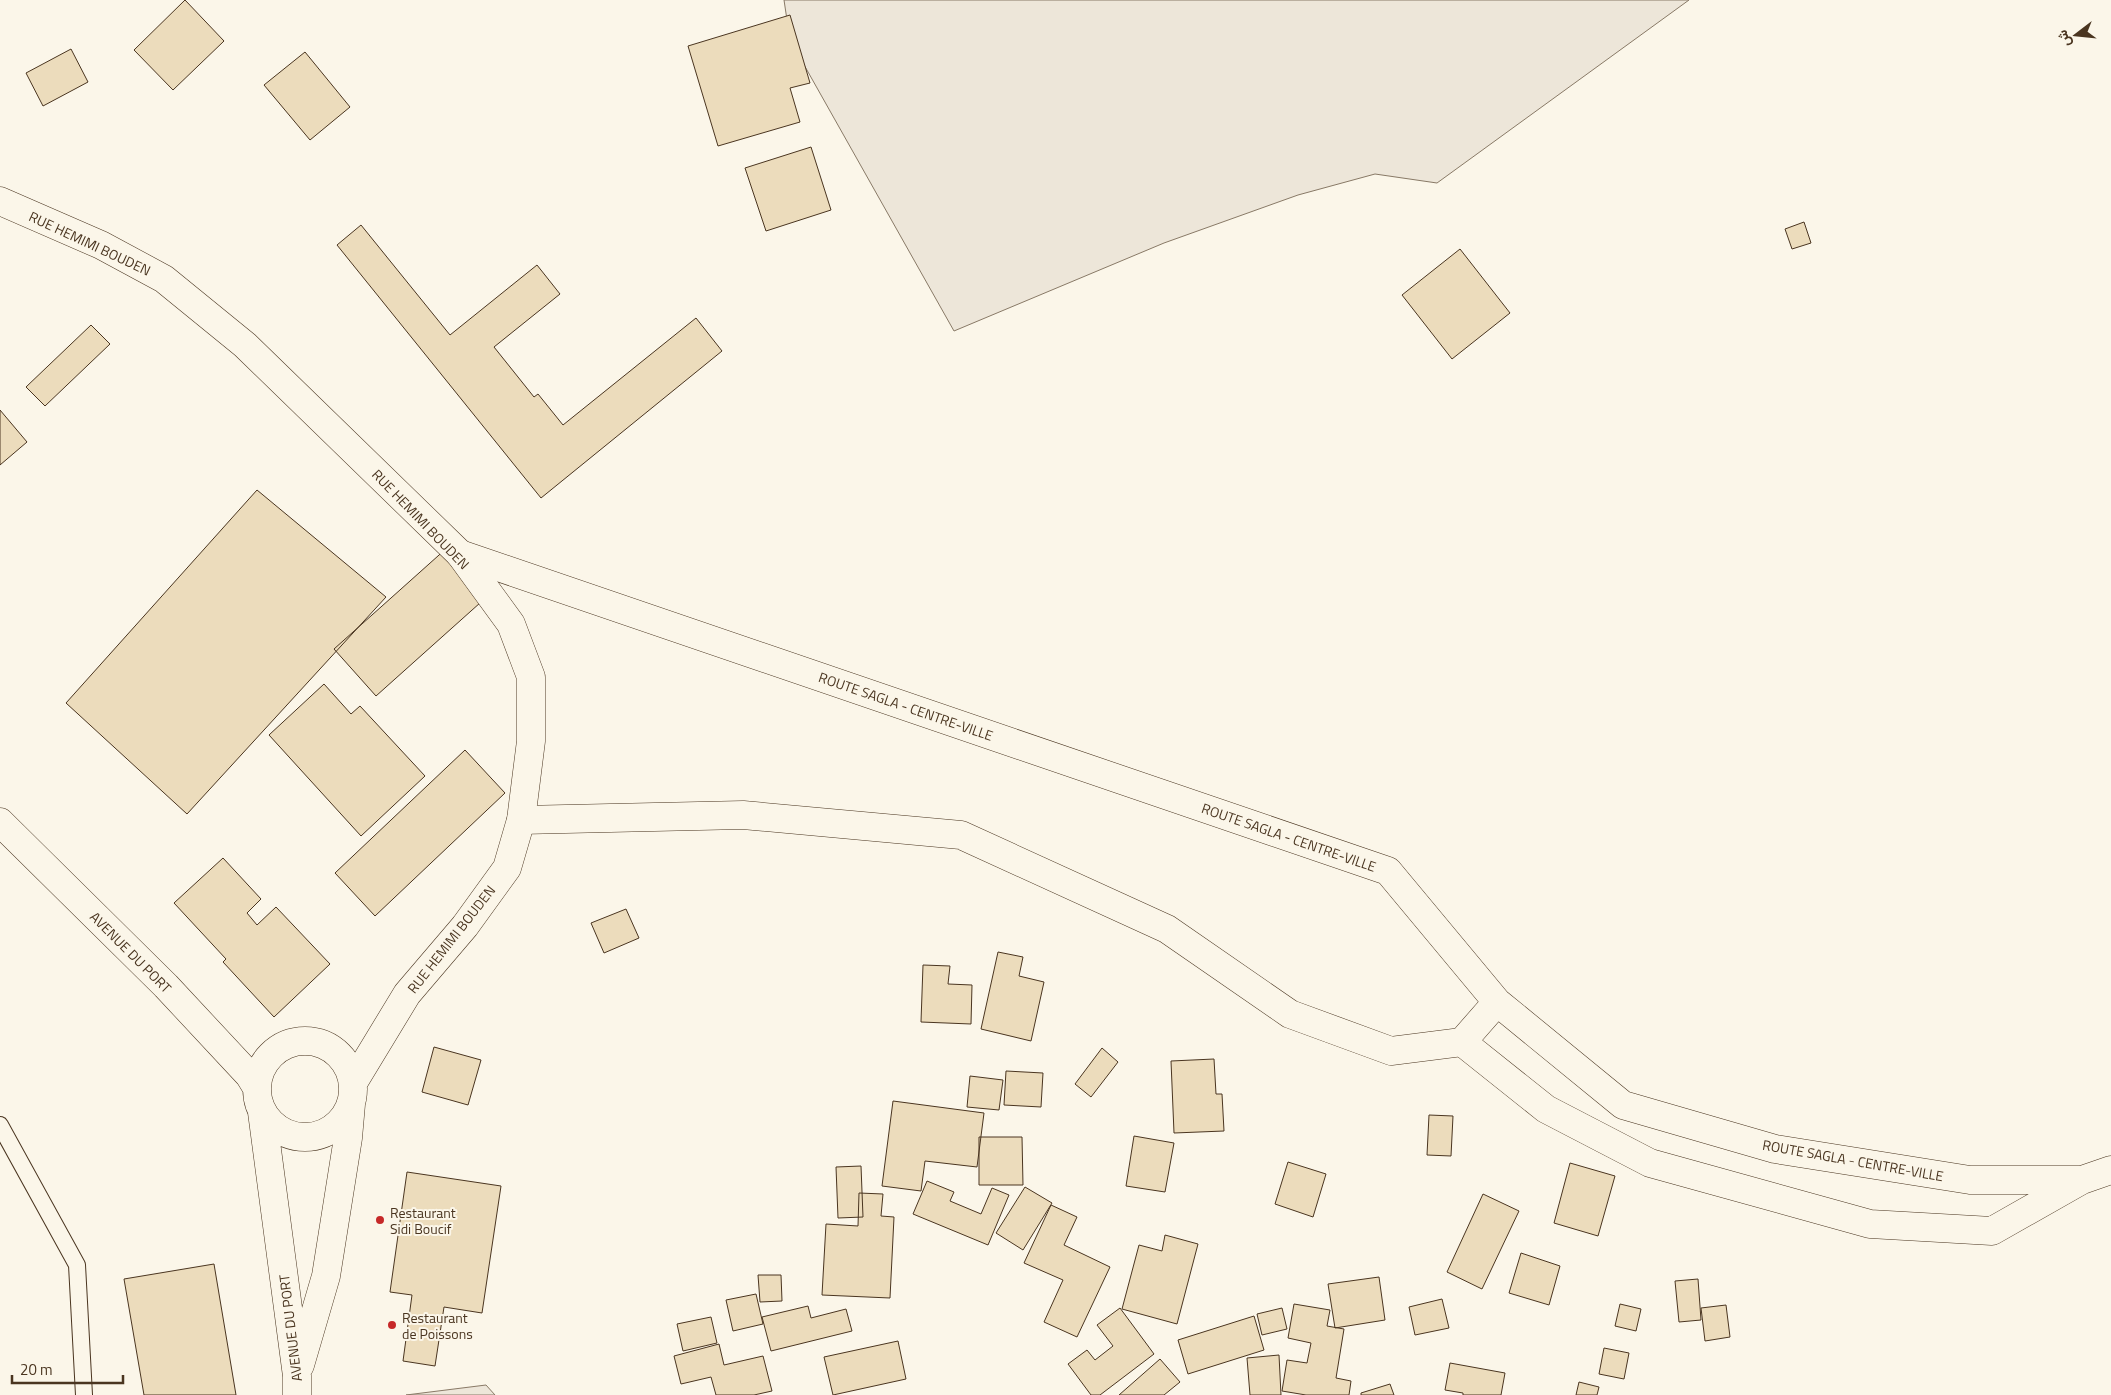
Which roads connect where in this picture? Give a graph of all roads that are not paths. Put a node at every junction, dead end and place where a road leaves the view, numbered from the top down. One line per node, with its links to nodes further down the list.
1 (2, 203): 2 (street, RUE HEMIMI BOUDEN)
2 (460, 554): 3 (street, RUE HEMIMI BOUDEN); 5 (street, ROUTE SAGLA - CENTRE-VILLE)
3 (521, 820): 6 (street); 7 (street, RUE HEMIMI BOUDEN)
4 (0, 822): 8 (street, AVENUE DU PORT)
5 (1497, 1002): 6 (street); 11 (street, ROUTE SAGLA - CENTRE-VILLE)
6 (1462, 1042): 11 (street, ROUTE SAGLA - CENTRE-VILLE)
7 (352, 1093): 8 (street); 8 (street); 12 (street, RUE HEMIMI BOUDEN)
8 (260, 1100): 12 (street, AVENUE DU PORT)
9 (0, 1125): 13 (lane)
10 (2111, 1170): 11 (street, ROUTE SAGLA - CENTRE-VILLE)
11 (2082, 1180)
12 (297, 1386)
13 (84, 1395)

